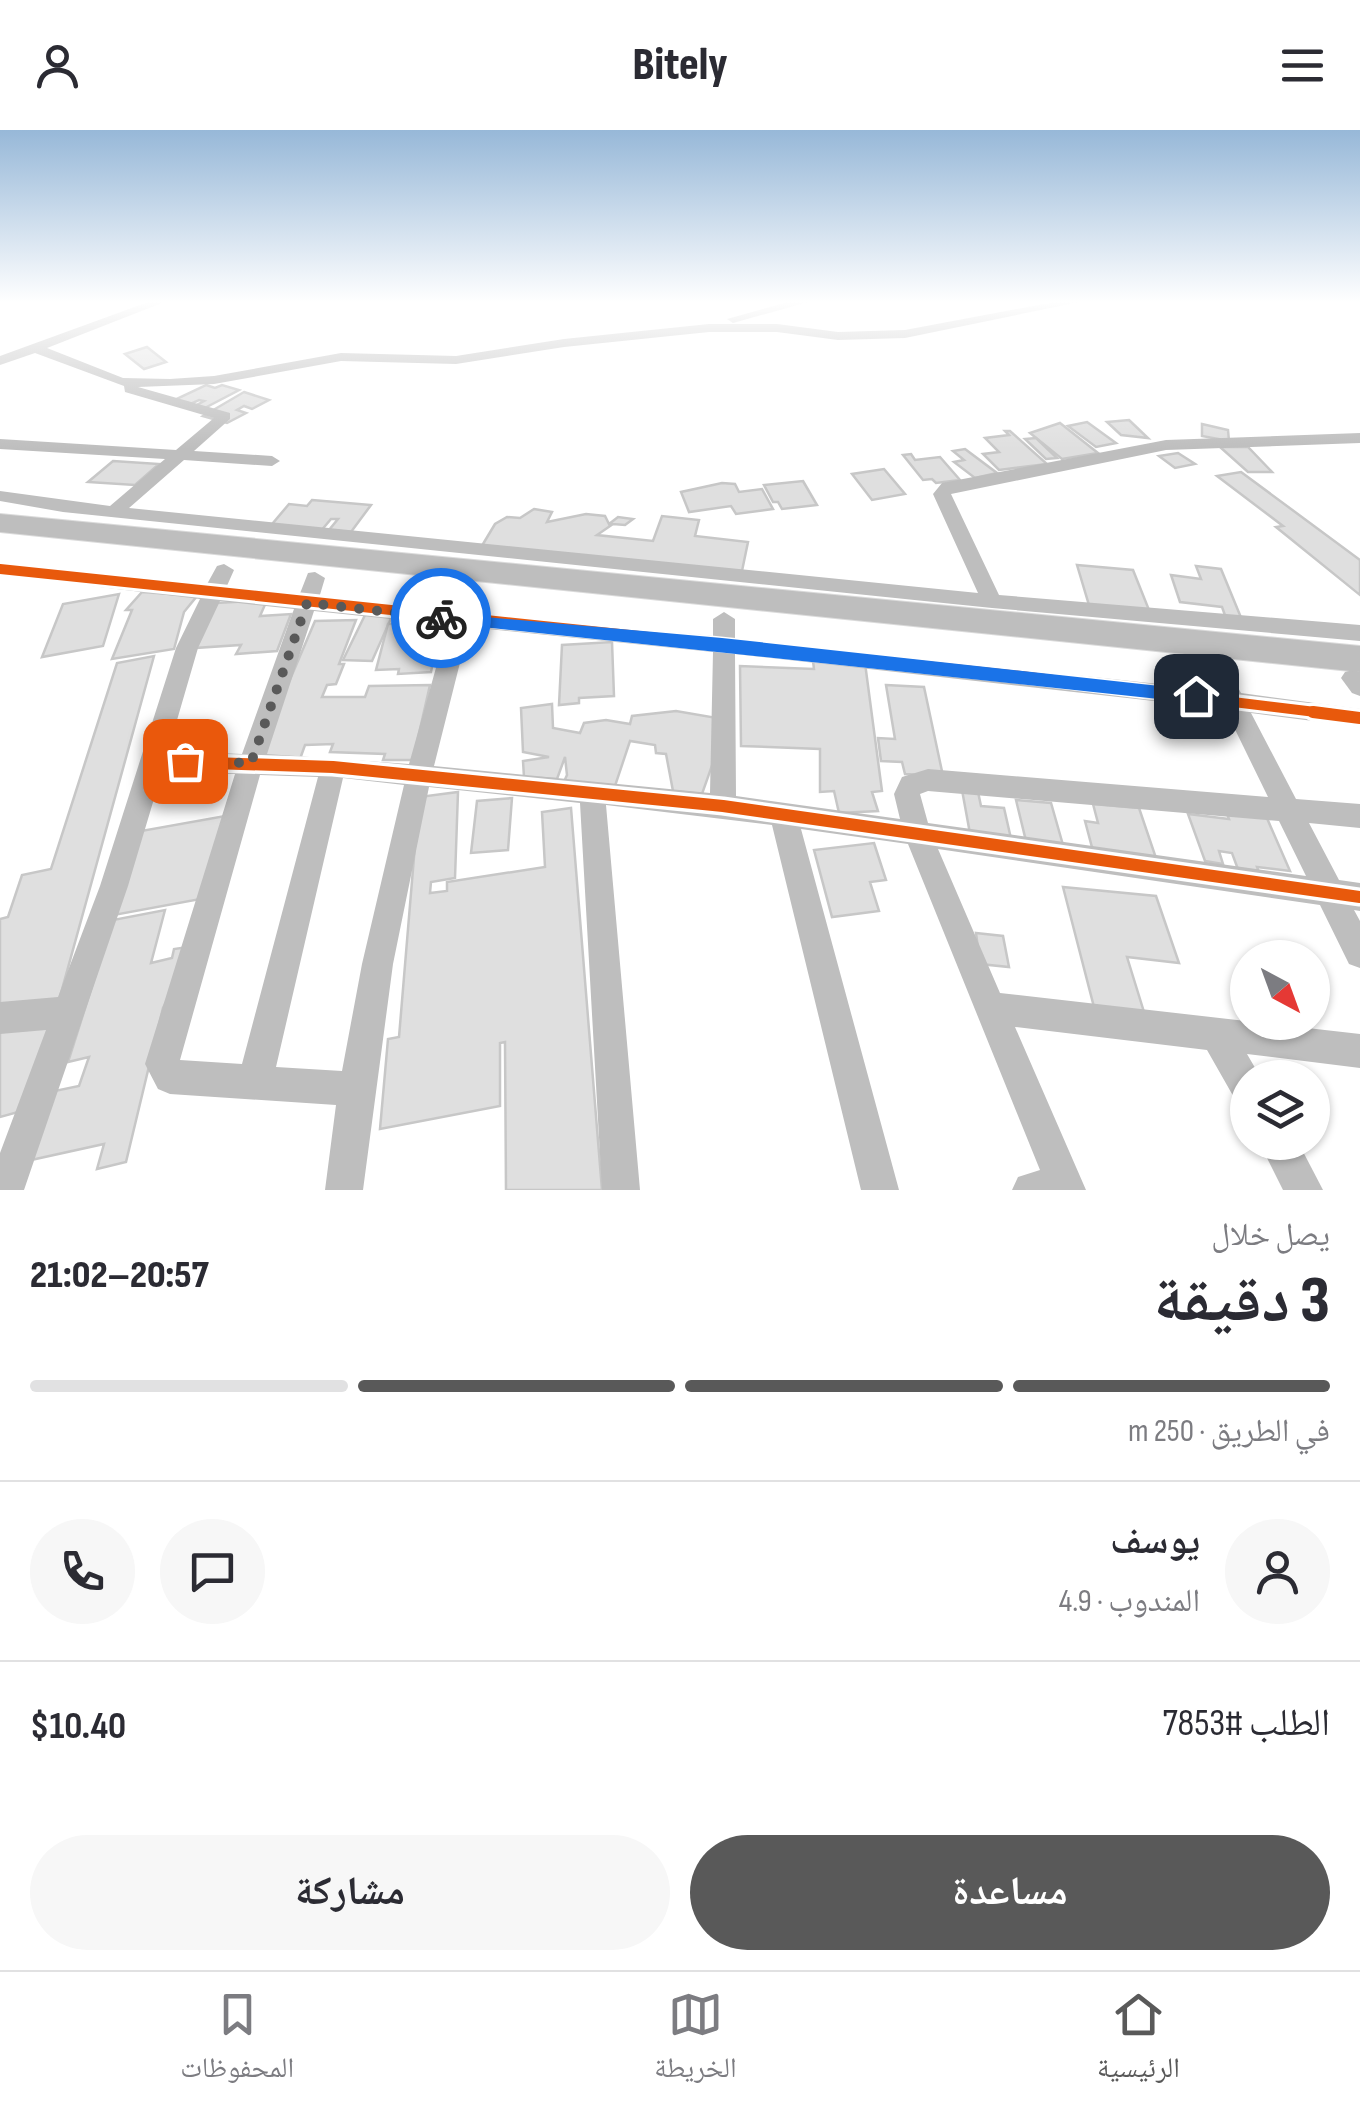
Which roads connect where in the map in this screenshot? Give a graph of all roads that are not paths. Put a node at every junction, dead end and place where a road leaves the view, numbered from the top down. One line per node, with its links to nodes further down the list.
1 (28, 350): 4 (street)
2 (41, 350): 5 (street)
3 (531, 350): 5 (street)
4 (0, 361)
5 (121, 382): 8 (street)
6 (1360, 438): 17 (street)
7 (0, 444): 8 (street)
8 (180, 453): 9 (street); 11 (street)
9 (272, 460)
10 (0, 496): 11 (street)
11 (114, 512): 17 (street)
12 (0, 523): 22 (highway)
13 (0, 547): 15 (highway)
14 (0, 569): 15 (street)
15 (219, 580): 16 (highway); 25 (street)
16 (311, 590): 18 (highway); 26 (street)
17 (992, 601): 20 (street)
18 (464, 607): 19 (highway); 28 (street)
19 (723, 631): 21 (highway); 23 (street); 30 (street)
20 (1360, 632)
21 (1215, 666): 22 (highway); 23 (street)
22 (1358, 676)
23 (1236, 701): 24 (street); 31 (street)
24 (1360, 718)
25 (152, 760): 26 (street); 39 (street)
26 (251, 763): 27 (street); 44 (street)
27 (334, 767): 28 (street); 44 (street)
28 (416, 775): 29 (street); 45 (street)
29 (592, 791): 30 (street); 50 (street)
30 (723, 806): 32 (street)
31 (1288, 810): 33 (street); 34 (street); 35 (street)
32 (782, 813): 34 (street); 51 (street)
33 (1360, 816)
34 (918, 836): 35 (street); 38 (street)
35 (1329, 894): 36 (street); 37 (street)
36 (1360, 897)
37 (1360, 952)
38 (991, 1008): 41 (street); 47 (street)
39 (69, 1012): 40 (street); 48 (street)
40 (0, 1018)
41 (1216, 1033): 42 (street); 43 (street)
42 (1360, 1051)
43 (1231, 1060)
44 (255, 1082): 45 (street)
45 (354, 1089): 49 (street)
46 (1287, 1160): 52 (street)
47 (1055, 1188)
48 (5, 1190)
49 (344, 1190)
50 (621, 1190)
51 (880, 1190)
52 (1304, 1190)

